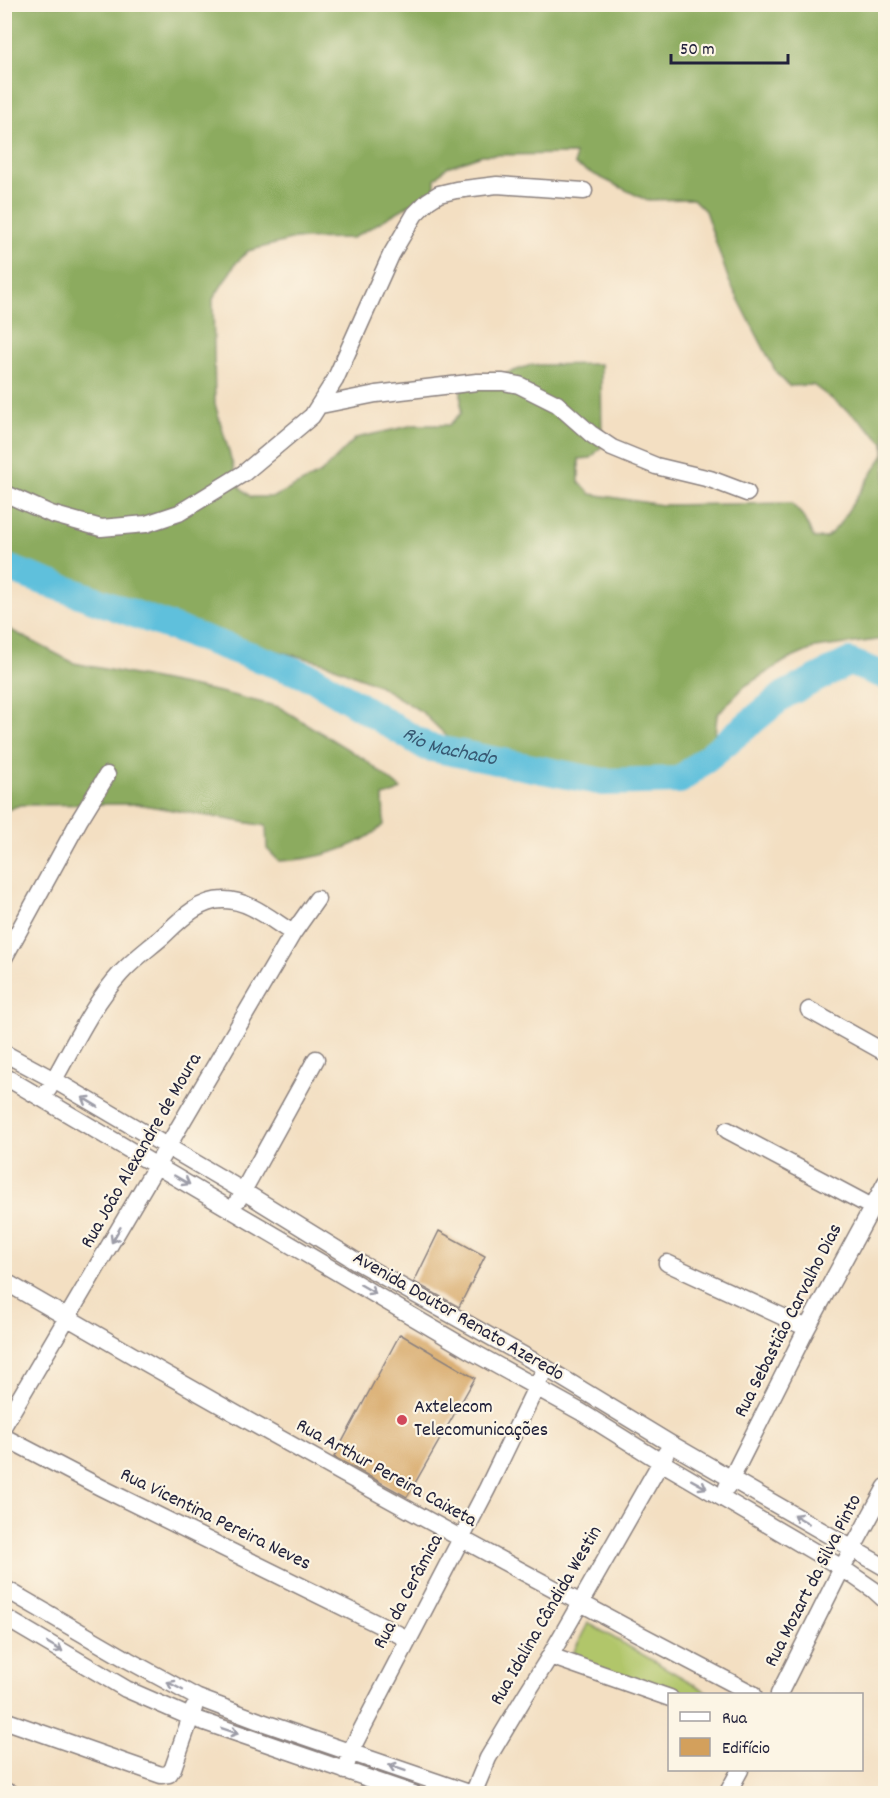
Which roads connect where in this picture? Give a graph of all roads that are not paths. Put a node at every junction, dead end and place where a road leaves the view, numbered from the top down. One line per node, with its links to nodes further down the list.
1 (584, 191): 2 (street)
2 (321, 405): 3 (street); 4 (street)
3 (4, 492)
4 (747, 493)
5 (107, 775): 8 (street)
6 (317, 899): 7 (street, Rua João Alexandre de Moura)
7 (293, 933): 14 (street); 19 (street, Rua João Alexandre de Moura)
8 (4, 958)
9 (809, 1010): 11 (street)
10 (4, 1053): 14 (street, Avenida Doutor Renato Azeredo)
11 (885, 1053)
12 (316, 1059): 23 (street)
13 (4, 1076): 15 (street, Avenida Doutor Renato Azeredo)
14 (54, 1080): 15 (street); 16 (street, Avenida Doutor Renato Azeredo, one-way to 14)
15 (42, 1098): 18 (street, Avenida Doutor Renato Azeredo)
16 (115, 1116): 18 (street); 19 (street, Avenida Doutor Renato Azeredo)
17 (727, 1130): 25 (street)
18 (103, 1135): 20 (street, Avenida Doutor Renato Azeredo)
19 (169, 1147): 20 (street, Rua João Alexandre de Moura); 21 (street, Avenida Doutor Renato Azeredo)
20 (156, 1166): 24 (street, Avenida Doutor Renato Azeredo, one-way to 24); 37 (street, Rua João Alexandre de Moura, one-way to 37)
21 (218, 1177): 23 (street, Avenida Doutor Renato Azeredo); 24 (street)
22 (885, 1182): 25 (street, Rua Sebastião Carvalho Dias)
23 (243, 1191): 26 (street); 27 (street, Avenida Doutor Renato Azeredo)
24 (208, 1195): 26 (street, Avenida Doutor Renato Azeredo)
25 (872, 1207): 38 (street, Rua Sebastião Carvalho Dias)
26 (233, 1210): 28 (street, Avenida Doutor Renato Azeredo)
27 (278, 1213): 28 (street); 29 (street, Avenida Doutor Renato Azeredo)
28 (268, 1231): 30 (street, Avenida Doutor Renato Azeredo)
29 (315, 1236): 30 (street); 31 (street, Avenida Doutor Renato Azeredo)
30 (305, 1253): 33 (street, Avenida Doutor Renato Azeredo)
31 (356, 1261): 33 (street); 35 (street, Avenida Doutor Renato Azeredo)
32 (666, 1263): 38 (street)
33 (347, 1277): 36 (street, Avenida Doutor Renato Azeredo, one-way to 36)
34 (4, 1281): 37 (street, Rua Arthur Pereira Caixeta)
35 (406, 1290): 36 (street); 39 (street, Avenida Doutor Renato Azeredo)
36 (397, 1305): 40 (street, Avenida Doutor Renato Azeredo)
37 (68, 1318): 46 (street, Rua João Alexandre de Moura); 54 (street, Rua Arthur Pereira Caixeta)
38 (807, 1328): 51 (street, Rua Sebastião Carvalho Dias)
39 (482, 1332): 40 (street); 41 (street, Avenida Doutor Renato Azeredo)
40 (471, 1351): 42 (street, Avenida Doutor Renato Azeredo)
41 (546, 1368): 42 (street, Rua da Cerâmica); 43 (street, Avenida Doutor Renato Azeredo)
42 (536, 1385): 44 (street, Avenida Doutor Renato Azeredo); 54 (street, Rua da Cerâmica)
43 (589, 1395): 44 (street); 45 (street, Avenida Doutor Renato Azeredo)
44 (581, 1412): 48 (street, Avenida Doutor Renato Azeredo)
45 (630, 1418): 48 (street); 49 (street, Avenida Doutor Renato Azeredo)
46 (4, 1425)
47 (4, 1437): 62 (street, Rua Vicentina Pereira Neves)
48 (620, 1437): 50 (street, Avenida Doutor Renato Azeredo)
49 (671, 1444): 50 (street, Rua Idalina Cândida Westin); 51 (street, Avenida Doutor Renato Azeredo)
50 (661, 1462): 53 (street, Avenida Doutor Renato Azeredo, one-way to 53); 60 (street, Rua Idalina Cândida Westin)
51 (731, 1479): 53 (street, Rua Sebastião Carvalho Dias); 55 (street, Avenida Doutor Renato Azeredo, one-way to 51)
52 (885, 1487): 55 (street, Rua Mozart da Silva Pinto)
53 (722, 1496): 56 (street, Avenida Doutor Renato Azeredo)
54 (461, 1539): 60 (street, Rua Arthur Pereira Caixeta); 62 (street, Rua da Cerâmica)
55 (852, 1548): 56 (street, Rua Mozart da Silva Pinto); 57 (street, Avenida Doutor Renato Azeredo)
56 (842, 1568): 59 (street, Avenida Doutor Renato Azeredo); 65 (street, Rua Mozart da Silva Pinto)
57 (885, 1568)
58 (4, 1588): 66 (street, one-way to 58)
59 (885, 1600)
60 (579, 1604): 63 (street, Rua Idalina Cândida Westin); 64 (street, Rua Arthur Pereira Caixeta)
61 (4, 1617): 68 (street, one-way to 68)
62 (408, 1639): 70 (street, Rua da Cerâmica)
63 (550, 1656): 67 (street); 76 (street, Rua Idalina Cândida Westin)
64 (749, 1693)
65 (780, 1693)
66 (198, 1698): 68 (street); 70 (street)
67 (668, 1698)
68 (190, 1717): 69 (street); 71 (street, one-way to 71)
69 (4, 1720)
70 (350, 1752): 71 (street, Rua da Cerâmica); 76 (street, one-way to 70)
71 (345, 1771): 75 (street)
72 (739, 1771): 77 (street)
73 (4, 1791): 74 (street)
74 (12, 1794)
75 (414, 1794)
76 (472, 1794)
77 (727, 1794)

